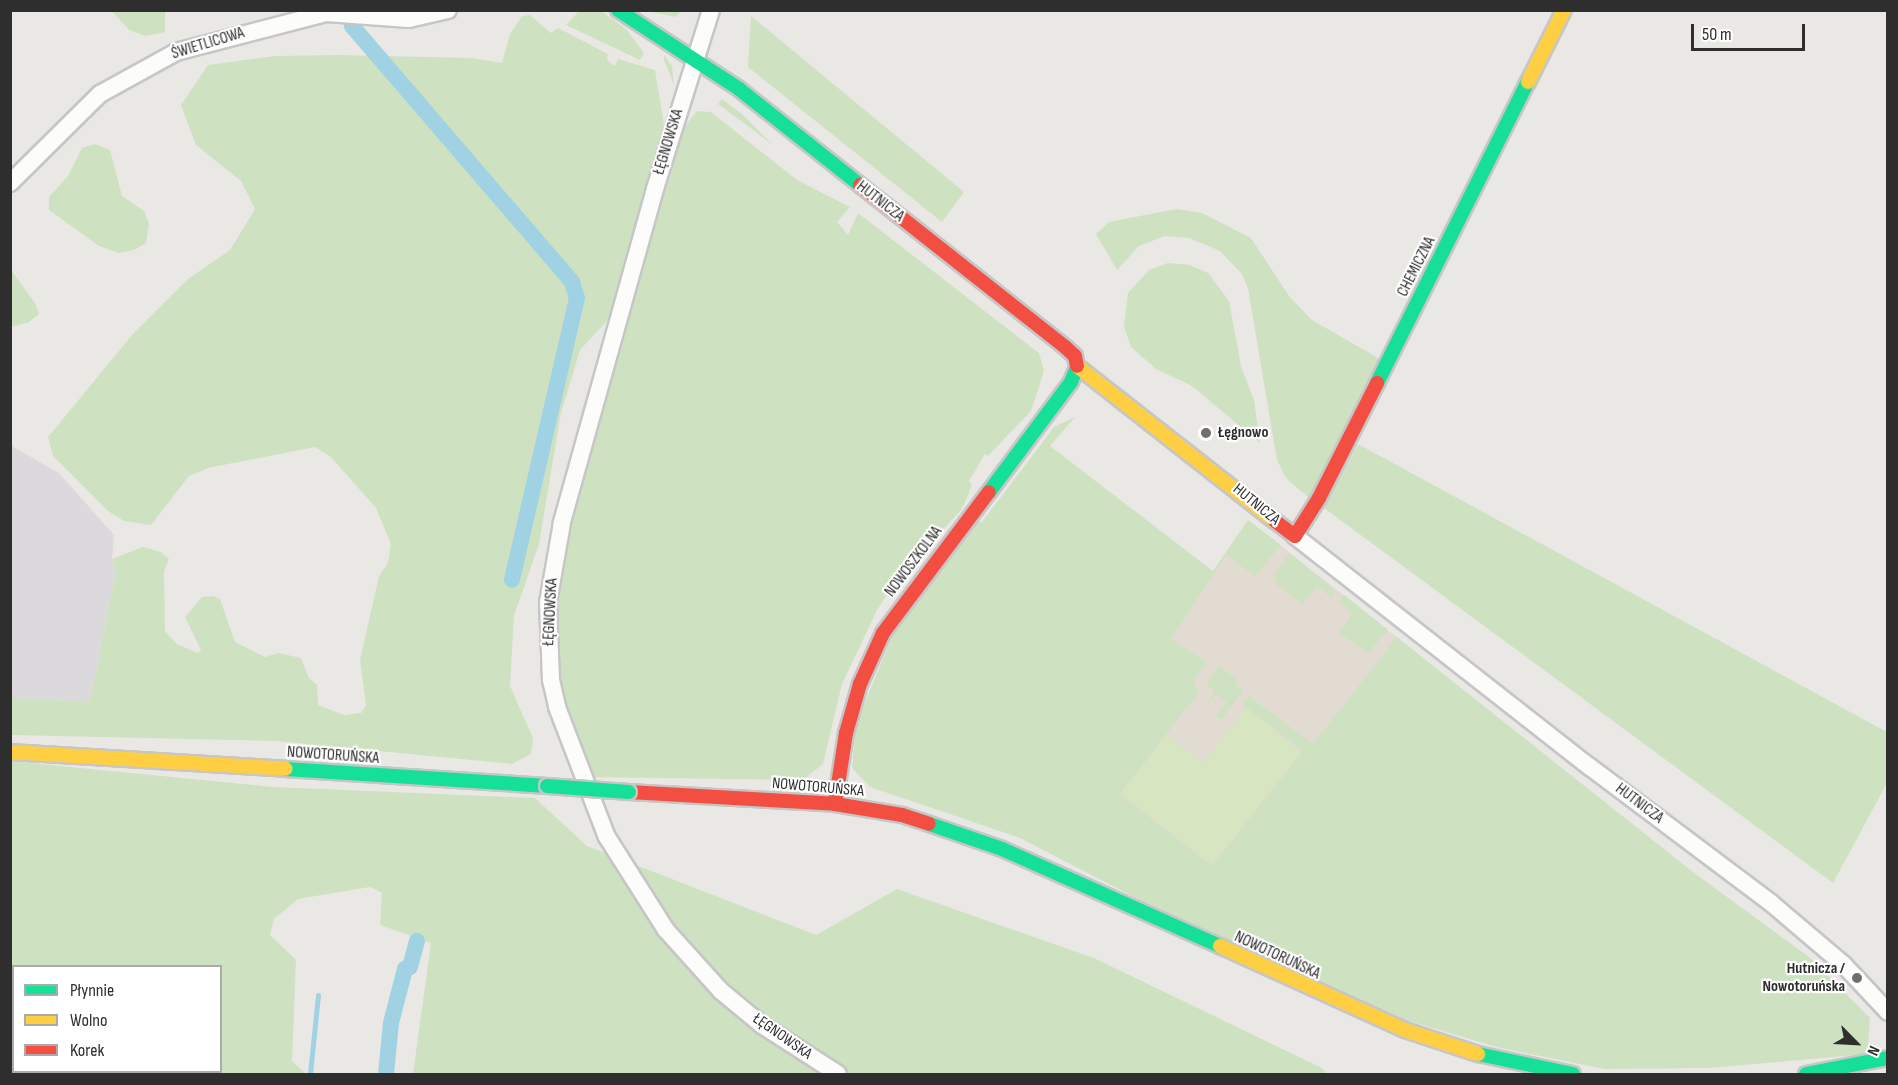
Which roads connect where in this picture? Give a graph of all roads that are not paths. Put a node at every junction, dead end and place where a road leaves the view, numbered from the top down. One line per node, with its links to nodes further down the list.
1 (448, 10): 5 (street, ŚWIETLICOWA)
2 (618, 10): 6 (street, HUTNICZA)
3 (711, 10): 6 (street, ŁĘGNOWSKA)
4 (1564, 10): 9 (street, CHEMICZNA)
5 (324, 12): 7 (street, ŚWIETLICOWA)
6 (696, 60): 8 (street, HUTNICZA); 14 (street, ŁĘGNOWSKA)
7 (10, 183)
8 (1077, 367): 9 (street, HUTNICZA); 11 (street, NOWOSZKOLNA)
9 (1295, 536): 12 (street, HUTNICZA)
10 (10, 752): 11 (street, NOWOTORUŃSKA, bridge)
11 (835, 804): 15 (street, NOWOTORUŃSKA)
12 (1887, 1012)
13 (1887, 1058): 16 (street)
14 (838, 1074)
15 (1574, 1074)
16 (1806, 1074)

